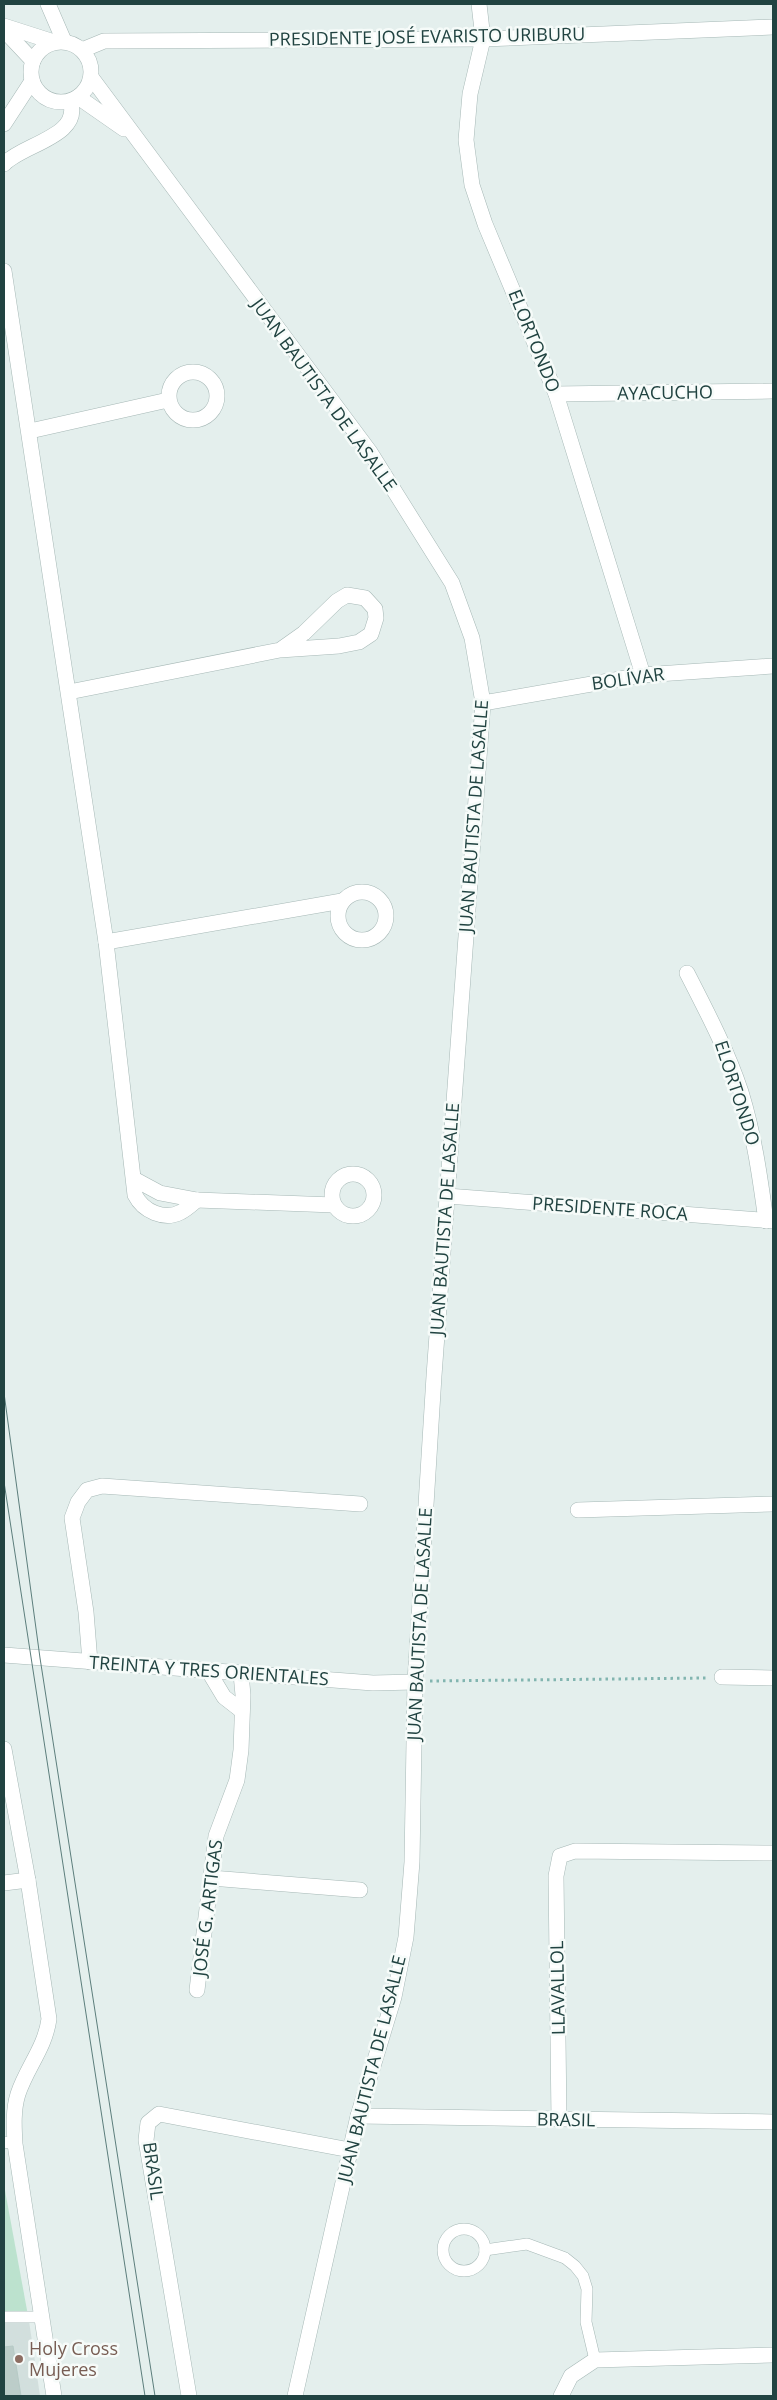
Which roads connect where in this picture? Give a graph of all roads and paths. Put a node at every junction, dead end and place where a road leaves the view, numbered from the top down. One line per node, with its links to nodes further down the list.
1 (48, 4): 7 (street)
2 (479, 4): 6 (street, ELORTONDO)
3 (4, 26): 7 (street)
4 (773, 27): 6 (street, PRESIDENTE JOSÉ EVARISTO URIBURU)
5 (4, 30): 9 (street)
6 (483, 39): 8 (street, PRESIDENTE JOSÉ EVARISTO URIBURU); 18 (street, ELORTONDO)
7 (59, 42): 8 (street); 9 (street)
8 (82, 50): 10 (street)
9 (33, 61): 11 (street)
10 (91, 77): 12 (street); 14 (street, JUAN BAUTISTA DE LASALLE)
11 (32, 80): 12 (street); 13 (street)
12 (74, 99): 14 (street, JUAN BAUTISTA DE LASALLE); 15 (street)
13 (4, 124)
14 (133, 136): 25 (street, JUAN BAUTISTA DE LASALLE)
15 (4, 164)
16 (4, 271): 20 (street)
17 (773, 391): 18 (street, AYACUCHO)
18 (556, 394): 23 (street, ELORTONDO)
19 (168, 400): 20 (street)
20 (30, 432): 24 (street)
21 (280, 650): 21 (street); 24 (street)
22 (773, 666): 23 (street, BOLÍVAR)
23 (643, 675): 25 (street, BOLÍVAR)
24 (69, 692): 27 (street)
25 (484, 703): 30 (street, JUAN BAUTISTA DE LASALLE)
26 (342, 901): 27 (street)
27 (106, 942): 29 (street)
28 (688, 973): 33 (street, ELORTONDO)
29 (134, 1179): 31 (street); 31 (street)
30 (447, 1196): 33 (street, PRESIDENTE ROCA); 43 (street, JUAN BAUTISTA DE LASALLE)
31 (197, 1200): 32 (street)
32 (334, 1205)
33 (770, 1221)
34 (360, 1504): 38 (street)
35 (773, 1504): 36 (street)
36 (578, 1510)
37 (4, 1655): 38 (street, TREINTA Y TRES ORIENTALES)
38 (90, 1662): 39 (street, TREINTA Y TRES ORIENTALES)
39 (209, 1672): 40 (street, TREINTA Y TRES ORIENTALES); 44 (street)
40 (241, 1674): 43 (street, TREINTA Y TRES ORIENTALES); 44 (street, JOSÉ G. ARTIGAS)
41 (722, 1677): 42 (street); 43 (path)
42 (773, 1678)
43 (415, 1682): 52 (street, JUAN BAUTISTA DE LASALLE)
44 (242, 1711): 47 (street, JOSÉ G. ARTIGAS)
45 (4, 1749): 48 (street)
46 (773, 1853): 53 (street, LLAVALLOL)
47 (211, 1878): 50 (street); 51 (street, JOSÉ G. ARTIGAS)
48 (28, 1880): 49 (street); 55 (street)
49 (4, 1884)
50 (360, 1890)
51 (197, 1990)
52 (358, 2116): 53 (street, BRASIL); 56 (street, JUAN BAUTISTA DE LASALLE)
53 (559, 2120): 54 (street, BRASIL)
54 (773, 2122)
55 (9, 2143): 59 (street)
56 (350, 2150): 63 (street, BRASIL); 64 (street, JUAN BAUTISTA DE LASALLE)
57 (485, 2250): 61 (lane)
58 (4, 2317): 59 (lane)
59 (42, 2317): 62 (street)
60 (773, 2355): 61 (street)
61 (595, 2360): 65 (street)
62 (54, 2396)
63 (189, 2396)
64 (295, 2396)
65 (562, 2396)

